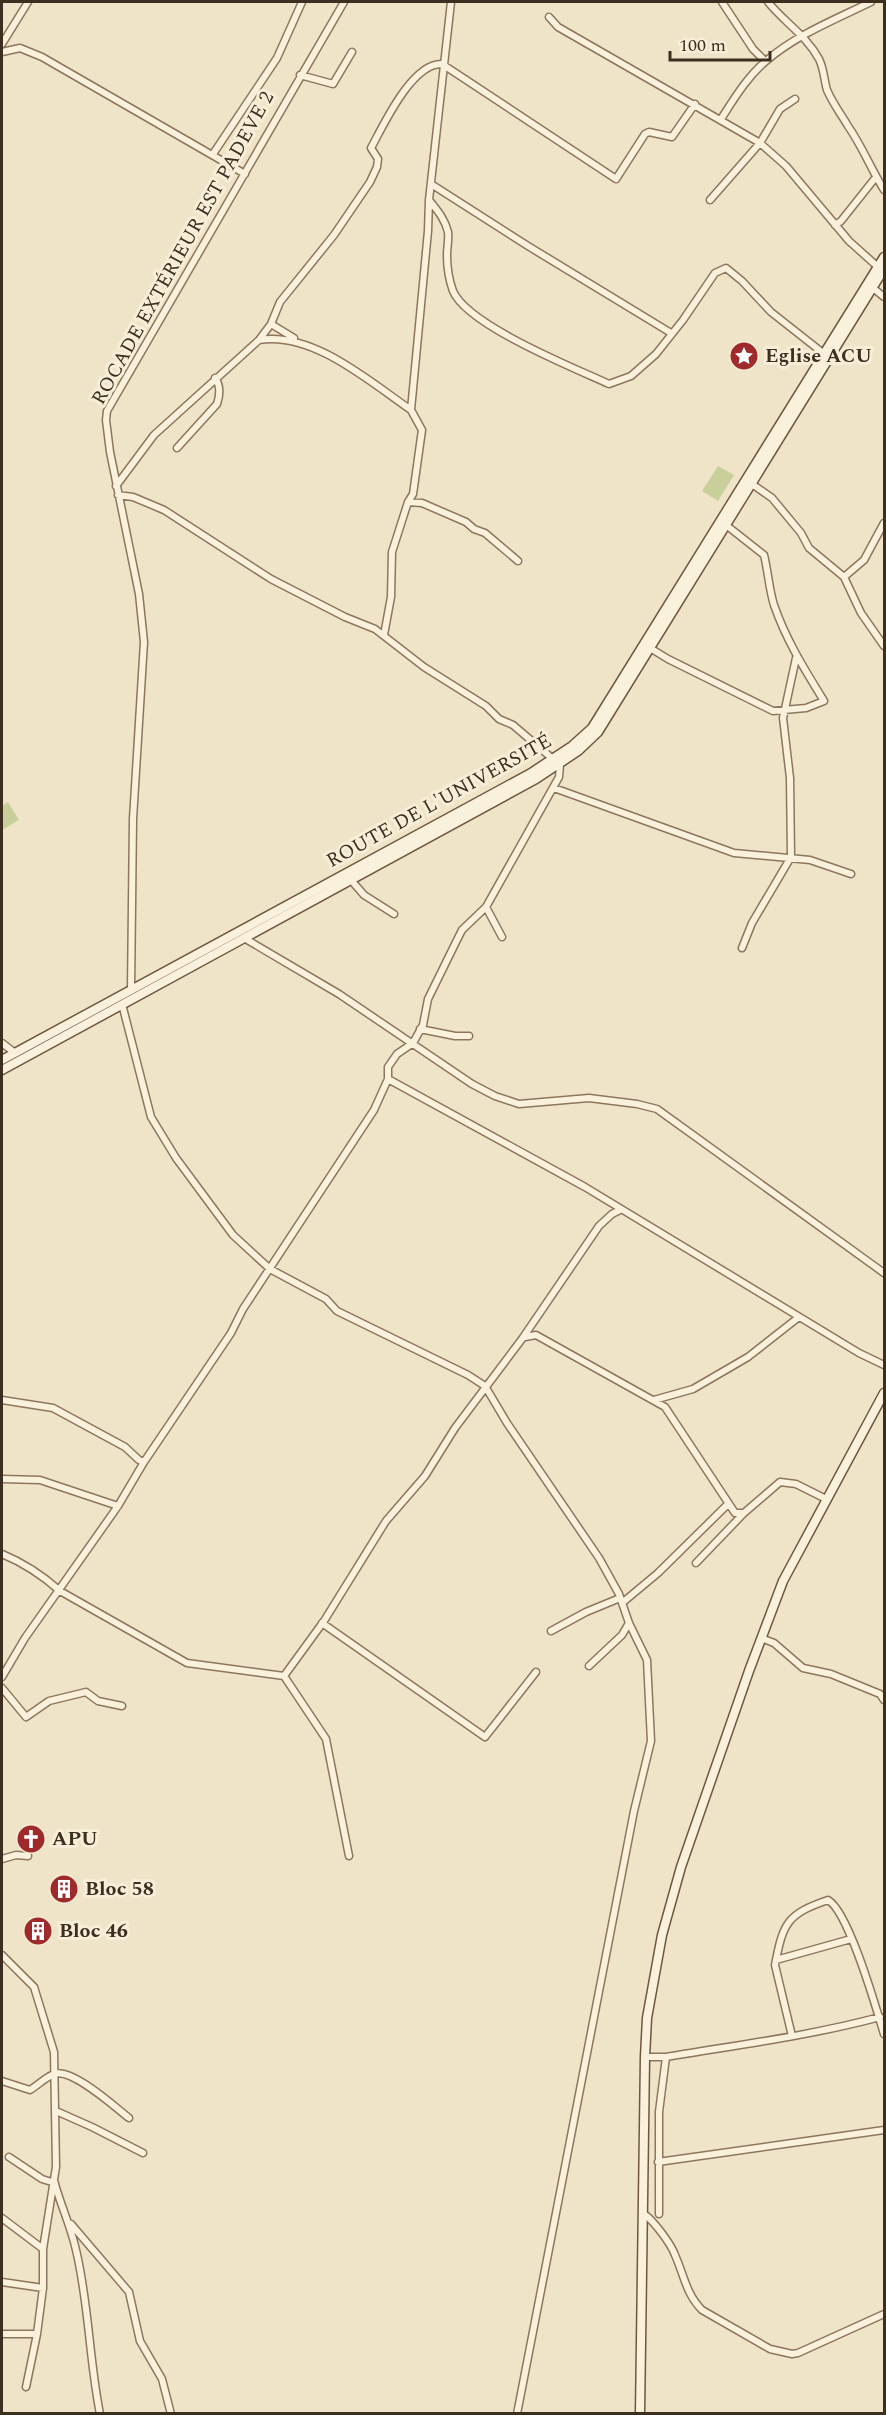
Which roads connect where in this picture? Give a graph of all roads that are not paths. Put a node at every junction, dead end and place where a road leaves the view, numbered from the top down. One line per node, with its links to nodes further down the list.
1 (28, 2): 10 (street)
2 (302, 2): 20 (street)
3 (344, 2): 15 (street, ROCADE EXTÉRIEUR EST PADEVE 2)
4 (450, 2): 14 (street)
5 (722, 2): 13 (street)
6 (768, 2): 9 (street)
7 (871, 2): 9 (street)
8 (549, 17): 17 (street)
9 (804, 36): 13 (street); 22 (street)
10 (2, 44)
11 (2, 52): 20 (street)
12 (352, 52): 15 (street)
13 (765, 61): 18 (street)
14 (442, 64): 17 (street); 23 (street); 32 (street)
15 (300, 75): 21 (street, ROCADE EXTÉRIEUR EST PADEVE 2)
16 (795, 99): 19 (street)
17 (695, 104): 18 (street)
18 (721, 119): 19 (street)
19 (760, 143): 26 (street); 27 (street)
20 (213, 154): 21 (street)
21 (245, 174): 41 (street, ROCADE EXTÉRIEUR EST PADEVE 2)
22 (876, 177): 24 (street); 27 (street)
23 (431, 184): 25 (street); 33 (street)
24 (885, 190)
25 (429, 200): 33 (street); 38 (street)
26 (710, 200)
27 (835, 225): 29 (street)
28 (885, 257): 29 (main road, ROUTE DE L'UNIVERSITÉ)
29 (881, 268): 30 (main road, ROUTE DE L'UNIVERSITÉ); 36 (main road, ROUTE DE L'UNIVERSITÉ)
30 (873, 288): 31 (street); 40 (main road, ROUTE DE L'UNIVERSITÉ)
31 (885, 297)
32 (272, 324): 34 (street); 35 (street)
33 (671, 333): 36 (street)
34 (259, 340): 35 (street); 37 (street)
35 (300, 342): 38 (street)
36 (823, 353): 53 (main road, ROUTE DE L'UNIVERSITÉ)
37 (215, 378): 39 (street); 41 (street)
38 (411, 410): 43 (street)
39 (177, 448)
40 (752, 484): 45 (main road, ROUTE DE L'UNIVERSITÉ); 47 (street)
41 (115, 488): 42 (street, ROCADE EXTÉRIEUR EST PADEVE 2)
42 (118, 495): 48 (street); 64 (street, ROCADE EXTÉRIEUR EST PADEVE 2)
43 (408, 502): 46 (street); 48 (street)
44 (885, 523): 47 (street)
45 (726, 525): 50 (main road, ROUTE DE L'UNIVERSITÉ); 51 (street)
46 (518, 561)
47 (844, 577): 49 (street)
48 (384, 635): 53 (street)
49 (885, 646)
50 (650, 648): 52 (street); 53 (main road, ROUTE DE L'UNIVERSITÉ)
51 (797, 657): 52 (street); 52 (street)
52 (784, 711): 56 (street)
53 (557, 762): 54 (street); 55 (main road, ROUTE DE L'UNIVERSITÉ)
54 (554, 788): 56 (street); 59 (street)
55 (497, 794): 58 (main road, ROUTE DE L'UNIVERSITÉ); 64 (main road, ROUTE DE L'UNIVERSITÉ)
56 (791, 857): 57 (street); 63 (street)
57 (850, 874)
58 (351, 880): 60 (street); 62 (main road, ROUTE DE L'UNIVERSITÉ)
59 (486, 907): 61 (street); 66 (street)
60 (394, 914)
61 (502, 937)
62 (244, 938): 65 (main road, ROUTE DE L'UNIVERSITÉ); 68 (street)
63 (742, 948)
64 (131, 990): 70 (main road, ROUTE DE L'UNIVERSITÉ)
65 (122, 1004): 72 (main road, ROUTE DE L'UNIVERSITÉ); 75 (street)
66 (420, 1029): 67 (street); 68 (street)
67 (469, 1036)
68 (413, 1042): 73 (street); 76 (street)
69 (2, 1043): 70 (street)
70 (15, 1053): 71 (main road, ROUTE DE L'UNIVERSITÉ)
71 (2, 1060)
72 (2, 1071)
73 (388, 1079): 74 (street); 75 (street)
74 (620, 1210): 77 (street); 78 (street)
75 (270, 1269): 80 (street); 84 (street)
76 (885, 1272)
77 (799, 1317): 79 (street); 83 (street)
78 (522, 1339): 80 (street); 83 (street)
79 (885, 1365)
80 (485, 1386): 93 (street); 94 (street)
81 (885, 1393): 86 (main road)
82 (2, 1400): 84 (street)
83 (654, 1400): 87 (street)
84 (144, 1462): 88 (street)
85 (2, 1479): 88 (street)
86 (826, 1499): 89 (street); 97 (main road)
87 (728, 1504): 89 (street); 93 (street)
88 (118, 1506): 92 (street)
89 (744, 1513): 91 (street)
90 (2, 1554): 92 (street)
91 (696, 1563)
92 (60, 1590): 100 (street); 101 (street)
93 (621, 1601): 95 (street); 96 (street)
94 (322, 1623): 99 (street); 100 (street)
95 (629, 1623): 98 (street); 139 (street)
96 (551, 1631)
97 (761, 1638): 103 (street); 116 (main road)
98 (589, 1666)
99 (536, 1672)
100 (284, 1676): 107 (street)
101 (2, 1677)
102 (2, 1688): 105 (street)
103 (882, 1693): 104 (street)
104 (885, 1700)
105 (122, 1706)
106 (28, 1856): 108 (street)
107 (349, 1856)
108 (2, 1859)
109 (850, 1939): 111 (street); 111 (street); 112 (street)
110 (2, 1955): 117 (street)
111 (776, 1960): 114 (street)
112 (880, 2017): 113 (street); 114 (street)
113 (884, 2032)
114 (792, 2037): 115 (street)
115 (666, 2056): 116 (street); 124 (street)
116 (645, 2057): 126 (main road)
117 (54, 2074): 118 (street); 119 (street); 120 (street)
118 (2, 2081)
119 (56, 2112): 122 (street); 125 (street)
120 (129, 2118)
121 (885, 2130): 124 (street)
122 (143, 2153)
123 (9, 2157): 125 (street)
124 (658, 2162): 127 (street)
125 (55, 2183): 129 (street); 130 (street)
126 (644, 2214): 133 (street); 140 (main road)
127 (659, 2214)
128 (2, 2218): 130 (street)
129 (68, 2222): 137 (street); 138 (street)
130 (43, 2249): 132 (street)
131 (2, 2282): 132 (street)
132 (43, 2288): 135 (street)
133 (885, 2314)
134 (2, 2334): 135 (street)
135 (37, 2334): 136 (street)
136 (26, 2387)
137 (100, 2414)
138 (171, 2414)
139 (518, 2414)
140 (640, 2414)

